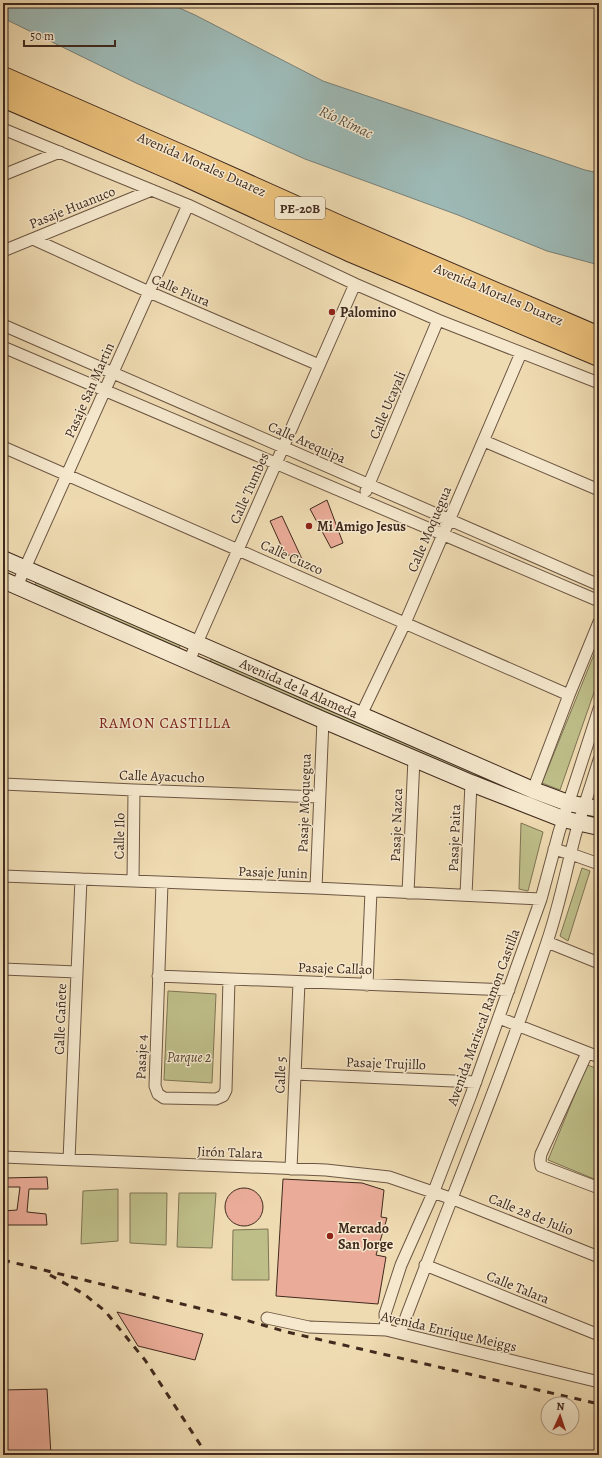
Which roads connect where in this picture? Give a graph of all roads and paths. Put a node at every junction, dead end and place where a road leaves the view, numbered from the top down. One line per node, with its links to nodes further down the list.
1 (3, 77): 14 (highway, Avenida Morales Duarez / PE-20B)
2 (3, 97): 17 (highway, Avenida Morales Duarez / PE-20B)
3 (3, 129): 4 (street)
4 (60, 152): 5 (street); 6 (street)
5 (3, 175)
6 (152, 190): 7 (street); 8 (street, Pasaje Huanuco)
7 (188, 205): 10 (street); 11 (street, Pasaje San Martin)
8 (33, 239): 9 (street, Pasaje Huanuco); 11 (street, Calle Piura)
9 (3, 251)
10 (355, 284): 12 (street); 18 (street, Calle Tumbes)
11 (149, 292): 18 (street, Calle Piura); 19 (street, Pasaje San Martin)
12 (438, 320): 16 (street); 27 (street, Calle Ucayali)
13 (3, 325): 19 (street, Calle Arequipa)
14 (599, 337)
15 (3, 347): 21 (street)
16 (521, 354): 20 (street); 22 (street, Calle Moquegua)
17 (599, 356)
18 (319, 365): 24 (street, Calle Tumbes)
19 (113, 373): 21 (street, Pasaje San Martin); 24 (street, Calle Arequipa)
20 (599, 384)
21 (105, 391): 25 (street); 26 (street, Pasaje San Martin)
22 (484, 441): 28 (street); 30 (street, Calle Moquegua)
23 (3, 447): 26 (street, Calle Cuzco)
24 (283, 448): 25 (street, Calle Tumbes); 27 (street, Calle Arequipa)
25 (276, 464): 29 (street); 32 (street, Calle Tumbes)
26 (67, 475): 32 (street, Calle Cuzco); 34 (street, Pasaje San Martin)
27 (369, 485): 29 (street, Calle Ucayali); 30 (street, Calle Arequipa)
28 (599, 490)
29 (362, 500): 31 (street)
30 (450, 520): 31 (street, Calle Moquegua); 36 (street, Calle Arequipa)
31 (443, 535): 37 (street); 39 (street, Calle Moquegua)
32 (238, 550): 39 (street, Calle Cuzco); 40 (street, Calle Tumbes)
33 (3, 559): 34 (street, Avenida de la Alameda)
34 (25, 568): 35 (street, Pasaje San Martin); 40 (street, Avenida de la Alameda)
35 (10, 583): 41 (street, Avenida de la Alameda)
36 (599, 585)
37 (599, 601)
38 (599, 622): 42 (street)
39 (405, 623): 42 (street, Calle Cuzco); 44 (street, Calle Moquegua)
40 (197, 643): 41 (street, Calle Tumbes); 44 (street, Avenida de la Alameda)
41 (189, 661): 45 (street, Avenida de la Alameda)
42 (569, 695): 51 (street)
43 (599, 709): 53 (street, Avenida Mariscal Ramon Castilla)
44 (361, 715): 51 (street, Avenida de la Alameda)
45 (323, 720): 46 (street, Avenida de la Alameda); 52 (street, Pasaje Moquegua)
46 (414, 758): 48 (street, Avenida de la Alameda); 67 (street, Pasaje Nazca)
47 (599, 760): 54 (street)
48 (471, 783): 55 (street, Avenida de la Alameda); 68 (street, Pasaje Paita)
49 (3, 784): 50 (street, Calle Ayacucho)
50 (134, 790): 52 (street, Calle Ayacucho); 63 (street, Calle Ilo)
51 (533, 790): 53 (street, Avenida de la Alameda)
52 (320, 797): 65 (street, Pasaje Moquegua)
53 (568, 803): 54 (street, Avenida de la Alameda); 55 (street, Avenida Mariscal Ramon Castilla)
54 (592, 808): 56 (street)
55 (563, 819): 56 (street, Avenida de la Alameda); 58 (street, Avenida Mariscal Ramon Castilla)
56 (579, 824): 57 (street, Avenida de la Alameda); 59 (street)
57 (599, 827)
58 (554, 849): 59 (street); 69 (street, Avenida Mariscal Ramon Castilla)
59 (571, 854): 60 (street); 70 (street)
60 (599, 864)
61 (3, 876): 62 (street, Pasaje Junin)
62 (81, 879): 63 (street, Pasaje Junin); 73 (street, Calle Cañete)
63 (133, 882): 64 (street, Pasaje Junin)
64 (162, 883): 65 (street, Pasaje Junin); 74 (street, Pasaje 4)
65 (316, 888): 66 (street, Pasaje Junin)
66 (371, 891): 67 (street, Pasaje Junin); 77 (street)
67 (408, 893): 68 (street, Pasaje Junin)
68 (466, 895): 69 (street, Pasaje Junin)
69 (541, 899): 78 (street, Avenida Mariscal Ramon Castilla)
70 (547, 942): 71 (street); 80 (street)
71 (599, 963)
72 (3, 969): 73 (street)
73 (77, 972): 86 (street, Calle Cañete)
74 (158, 976): 75 (street, Pasaje Callao); 75 (street, Pasaje 4)
75 (229, 979): 76 (street, Pasaje Callao)
76 (299, 982): 77 (street, Pasaje Callao); 83 (street, Calle 5)
77 (367, 985): 78 (street, Pasaje Callao)
78 (509, 990): 79 (street, Avenida Mariscal Ramon Castilla)
79 (500, 1018): 80 (street); 84 (street, Avenida Mariscal Ramon Castilla)
80 (518, 1025): 81 (street); 90 (street)
81 (587, 1052): 82 (street); 88 (street)
82 (599, 1057)
83 (295, 1074): 84 (street, Pasaje Trujillo); 87 (street, Calle 5)
84 (476, 1082): 89 (street, Avenida Mariscal Ramon Castilla)
85 (3, 1158): 86 (street, Jirón Talara)
86 (69, 1160): 87 (street, Jirón Talara)
87 (291, 1170): 89 (street, Jirón Talara)
88 (599, 1188)
89 (434, 1191): 90 (street, Jirón Talara); 94 (street, Avenida Mariscal Ramon Castilla)
90 (453, 1199): 91 (street, Calle 28 de Julio); 92 (street)
91 (599, 1256)
92 (425, 1265): 95 (street); 96 (street, Calle Talara)
93 (267, 1318): 94 (street, Avenida Enrique Meiggs)
94 (386, 1330): 95 (street, Avenida Enrique Meiggs)
95 (400, 1333): 97 (street, Avenida Enrique Meiggs)
96 (599, 1335)
97 (599, 1382)

